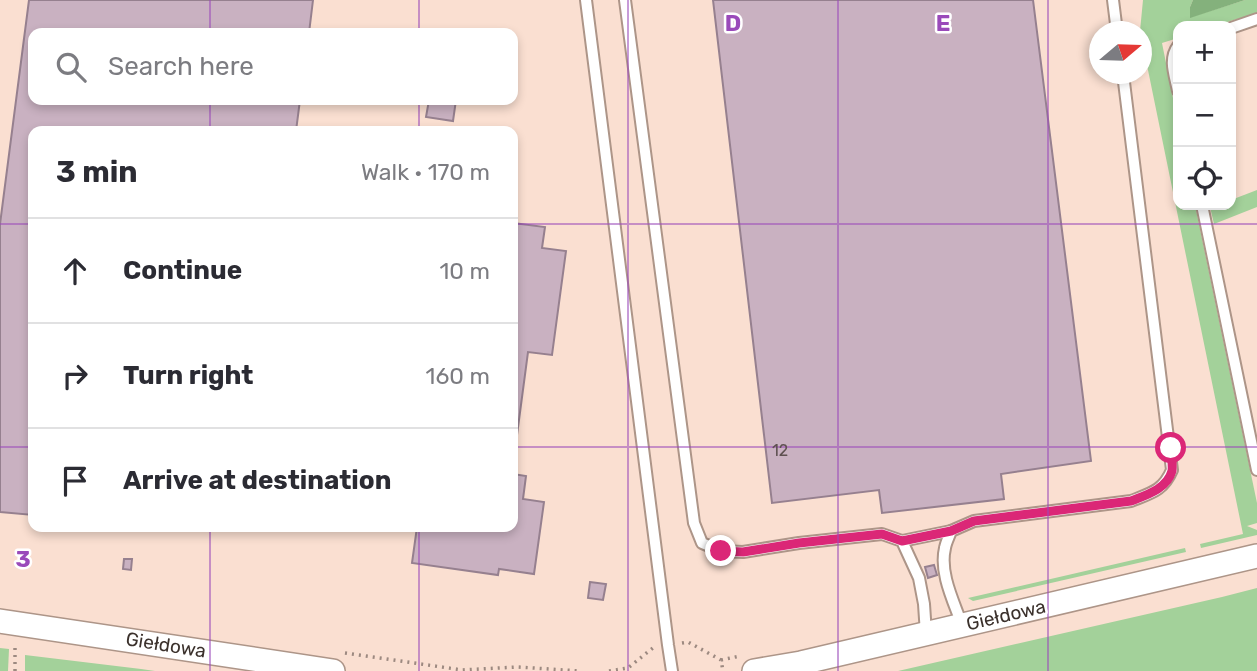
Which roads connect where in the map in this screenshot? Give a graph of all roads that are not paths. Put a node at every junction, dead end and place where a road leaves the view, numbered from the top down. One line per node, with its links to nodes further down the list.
1 (586, 0): 17 (lane)
2 (625, 0): 11 (lane)
3 (1114, 0): 5 (lane)
4 (1257, 19): 6 (lane)
5 (1117, 21)
6 (1236, 26)
7 (1124, 84): 10 (lane)
8 (1203, 210): 9 (lane)
9 (1257, 470)
10 (951, 531): 11 (lane); 14 (lane)
11 (902, 541): 15 (lane)
12 (1257, 556): 14 (street, Giełdowa)
13 (8, 622): 16 (street, Giełdowa)
14 (962, 625): 15 (street, Giełdowa)
15 (926, 634): 18 (street, Giełdowa)
16 (333, 671)
17 (672, 671)
18 (754, 671)

